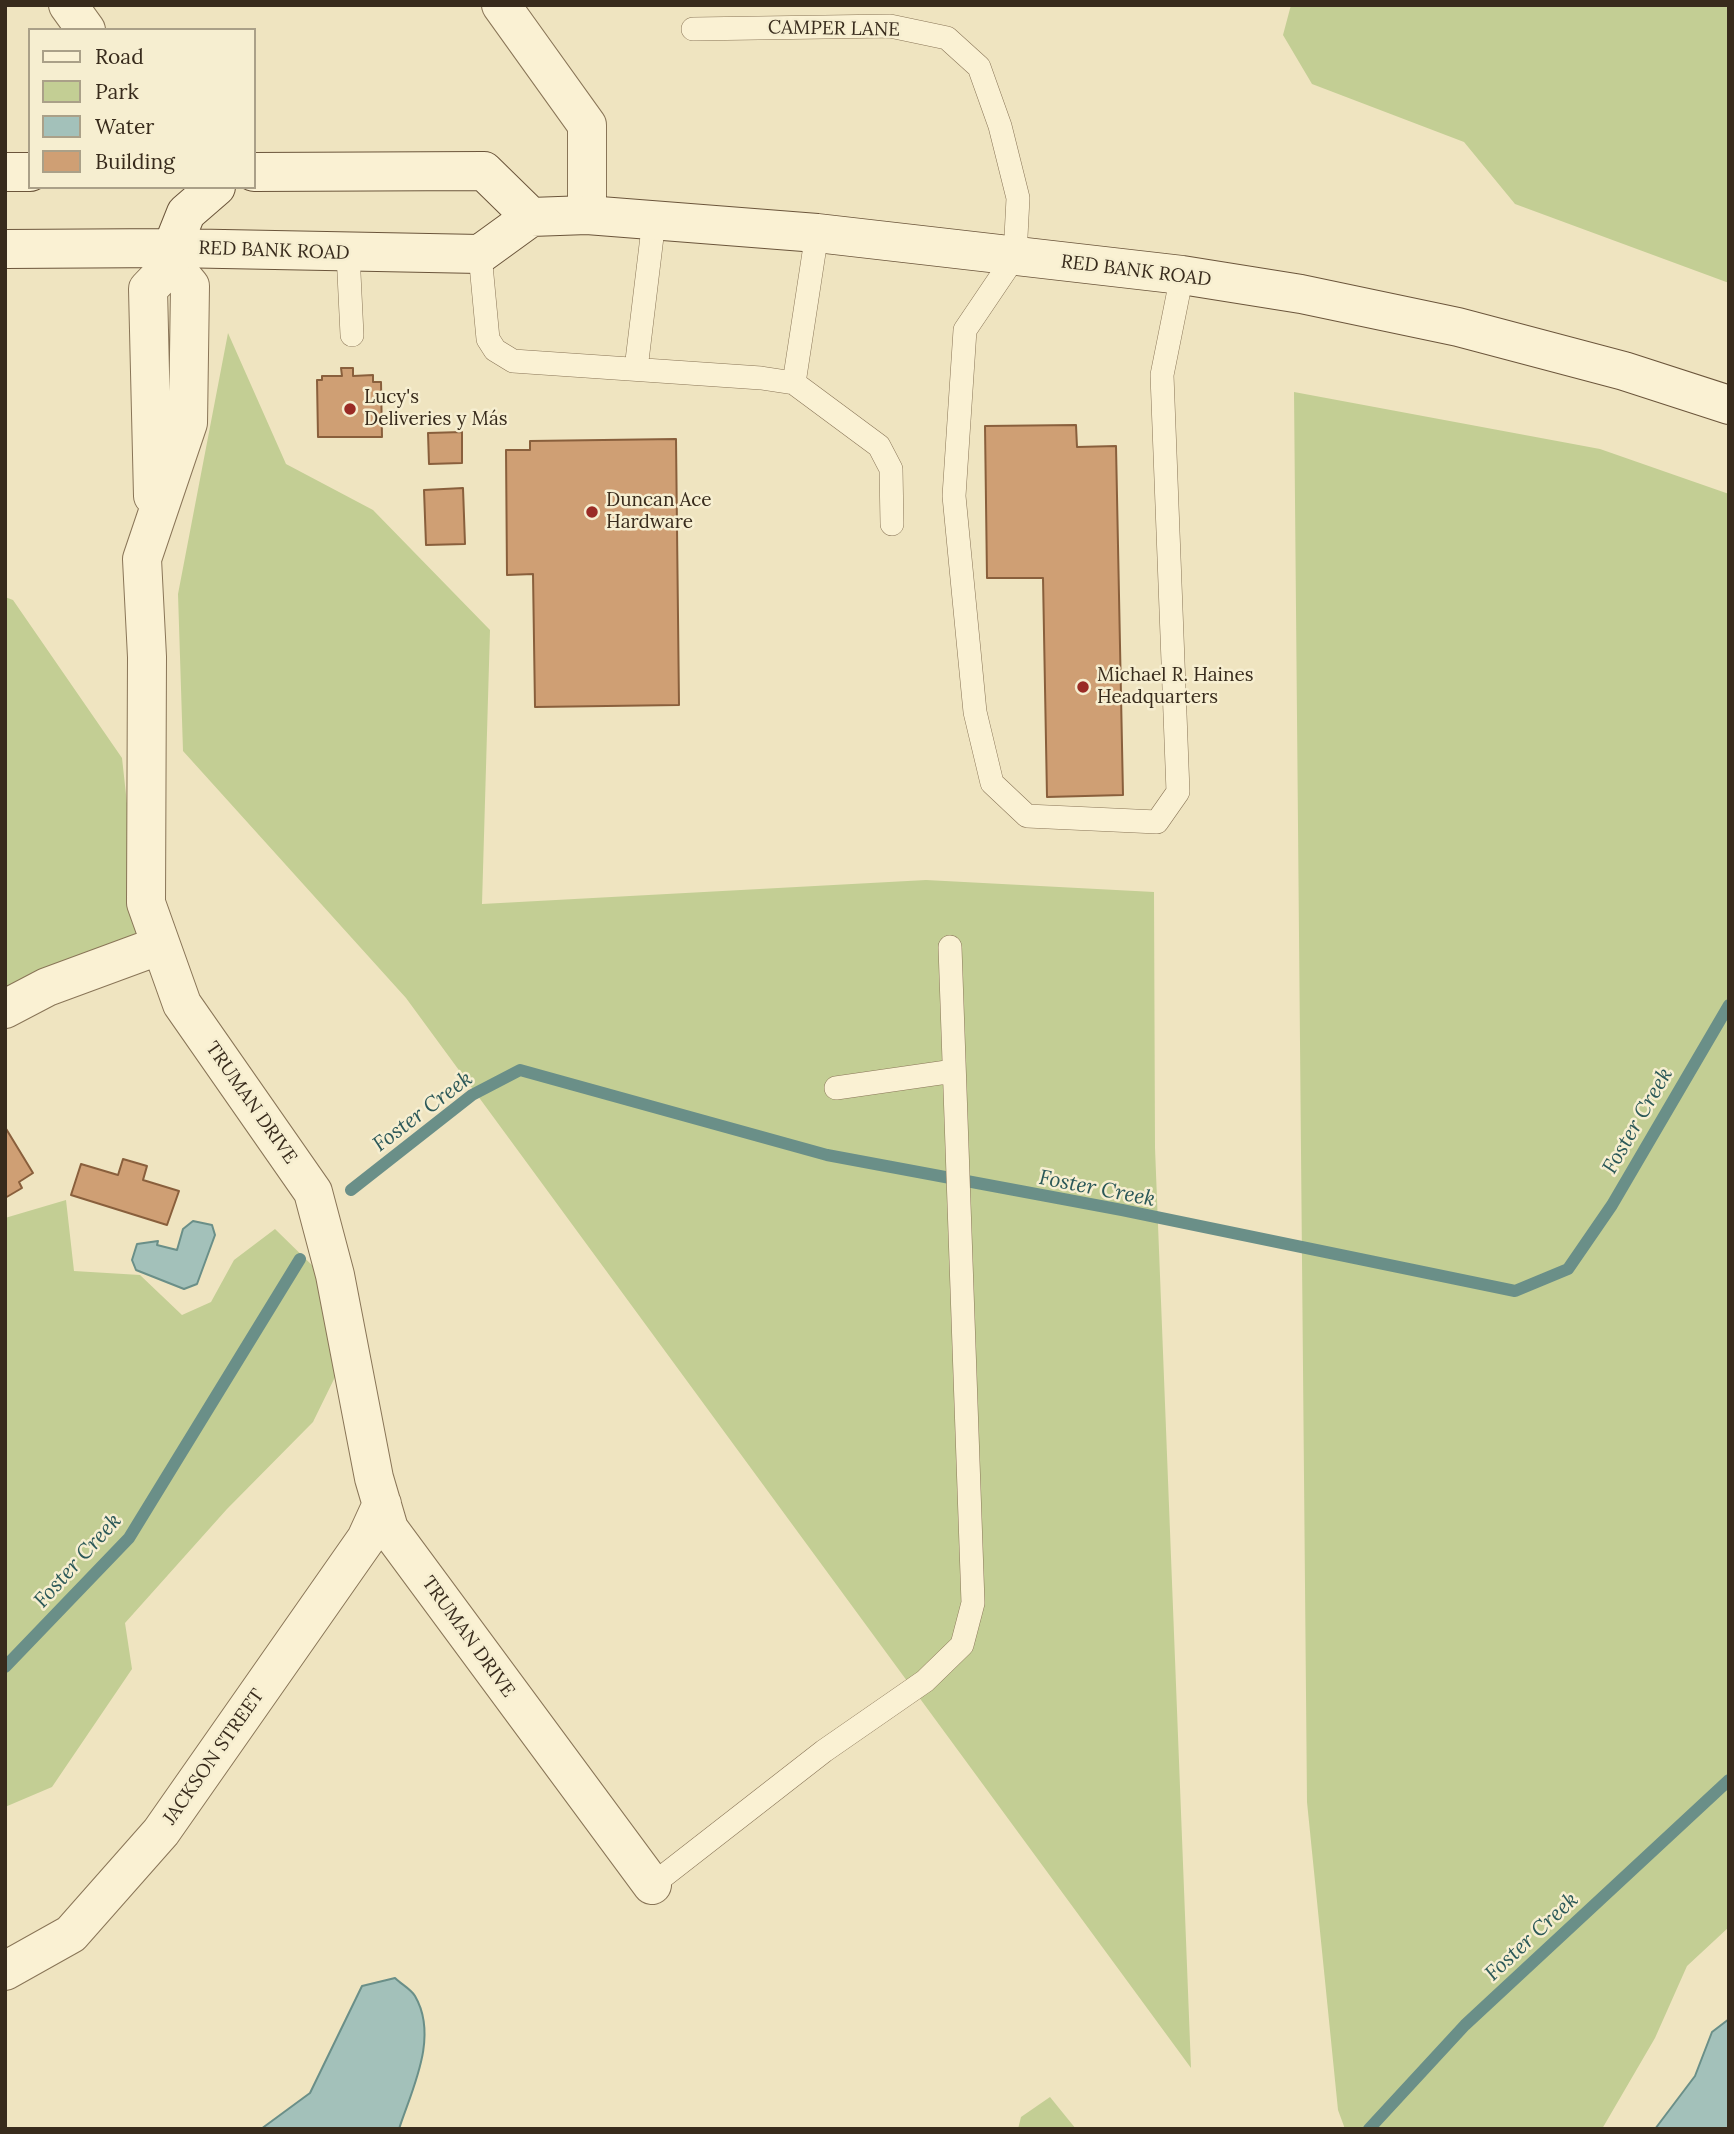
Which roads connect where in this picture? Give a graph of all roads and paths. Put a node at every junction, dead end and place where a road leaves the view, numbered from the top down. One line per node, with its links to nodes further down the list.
1 (68, 5): 3 (street)
2 (501, 5): 9 (street)
3 (85, 28)
4 (693, 29): 17 (lane, CAMPER LANE)
5 (5, 172): 6 (street)
6 (28, 172)
7 (256, 172): 10 (street)
8 (214, 189): 16 (street)
9 (587, 215): 10 (street, RED BANK ROAD); 11 (street, RED BANK ROAD)
10 (531, 217): 15 (street)
11 (654, 220): 12 (street, RED BANK ROAD); 20 (lane)
12 (817, 233): 17 (street, RED BANK ROAD); 21 (lane)
13 (5, 249): 16 (street, RED BANK ROAD)
14 (348, 253): 15 (street, RED BANK ROAD); 16 (street, RED BANK ROAD); 19 (lane)
15 (480, 254): 20 (lane)
16 (172, 256): 24 (street, TRUMAN DRIVE)
17 (1015, 256): 18 (street, RED BANK ROAD); 18 (lane)
18 (1182, 275): 22 (street, RED BANK ROAD)
19 (352, 335)
20 (636, 369): 21 (lane)
21 (794, 383): 23 (lane)
22 (1729, 405)
23 (892, 524)
24 (161, 945): 26 (street); 29 (street, TRUMAN DRIVE)
25 (950, 947): 27 (lane)
26 (5, 1009)
27 (954, 1071): 28 (lane); 30 (lane)
28 (836, 1088)
29 (382, 1504): 30 (street, TRUMAN DRIVE); 31 (street, JACKSON STREET)
30 (652, 1885)
31 (5, 1971)

